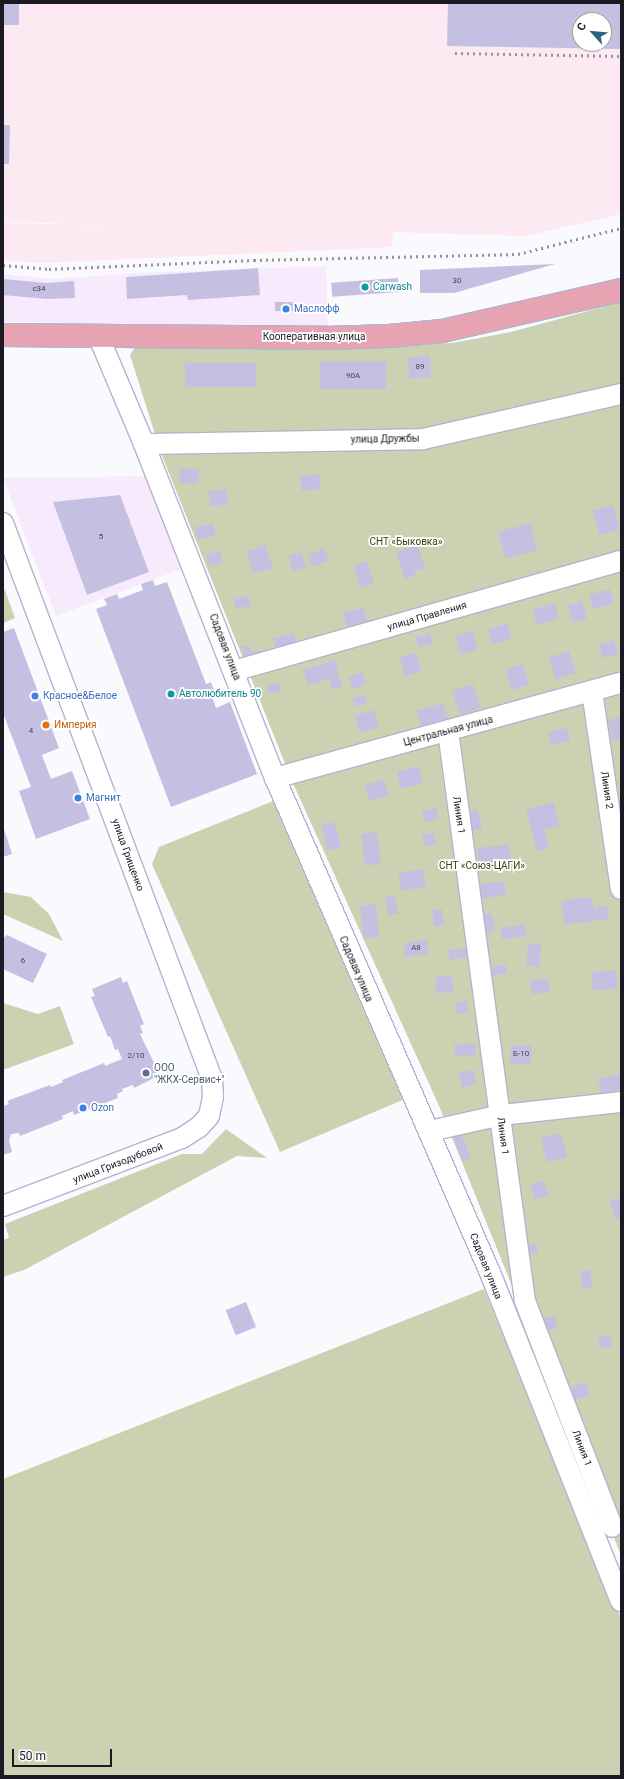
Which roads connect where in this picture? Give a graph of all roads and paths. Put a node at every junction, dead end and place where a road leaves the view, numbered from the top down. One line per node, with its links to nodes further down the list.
1 (621, 290): 3 (main road, Кооперативная улица)
2 (3, 335): 3 (main road, Кооперативная улица)
3 (98, 335): 5 (street, Садовая улица)
4 (621, 394): 5 (street, улица Дружбы)
5 (144, 444): 8 (street, Садовая улица)
6 (3, 523): 14 (street, улица Грищенко)
7 (621, 561): 8 (street, улица Правления)
8 (234, 671): 12 (street, Садовая улица)
9 (621, 683): 10 (street, Центральная улица)
10 (592, 690): 11 (street, Центральная улица); 13 (street, Линия 2)
11 (448, 731): 12 (street, Центральная улица); 16 (street, Линия 1)
12 (275, 778): 17 (street, Садовая улица)
13 (621, 889)
14 (212, 1098): 18 (street, улица Гризодубовой)
15 (621, 1102): 16 (street)
16 (501, 1115): 17 (street); 19 (street, Линия 1)
17 (430, 1131): 20 (street, Садовая улица)
18 (3, 1206)
19 (612, 1527)
20 (621, 1601)

